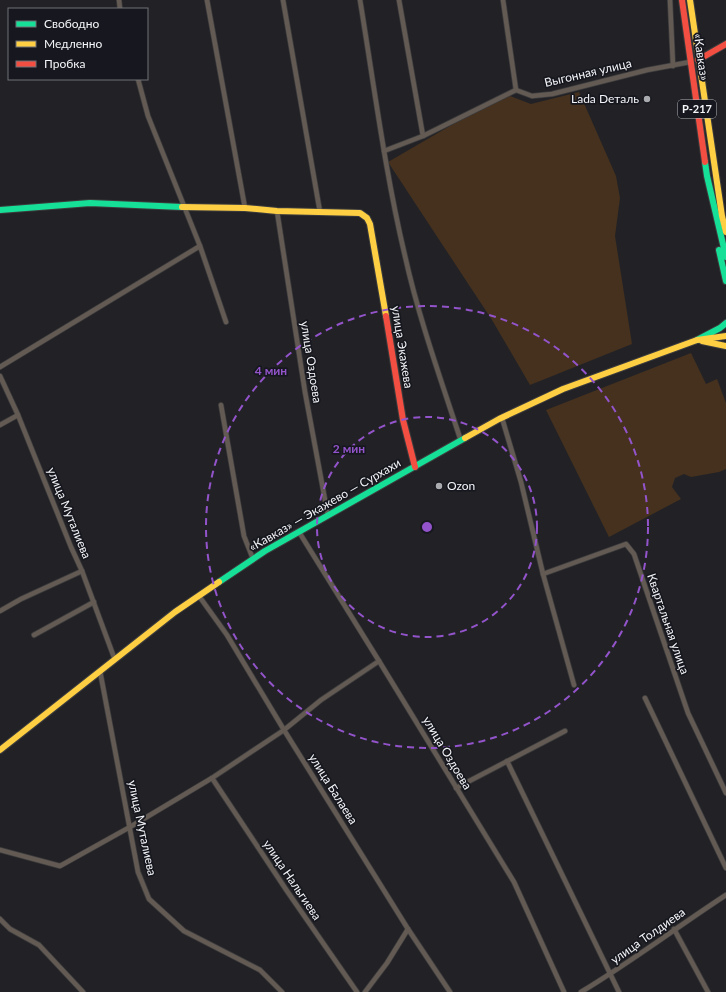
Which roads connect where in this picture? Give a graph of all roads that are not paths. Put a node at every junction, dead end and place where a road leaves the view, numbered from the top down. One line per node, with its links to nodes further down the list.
1 (207, 0): 19 (street)
2 (282, 0): 22 (street)
3 (360, 0): 16 (street)
4 (399, 0): 15 (street)
5 (502, 0): 14 (street)
6 (670, 0): 12 (street)
7 (682, 0): 11 (main road, «Кавказ» / Р-217)
8 (690, 0): 10 (main road, «Кавказ» / Р-217)
9 (726, 44): 10 (main road)
10 (698, 60): 23 (main road, «Кавказ» / Р-217)
11 (690, 62): 12 (street, Выгонная улица); 17 (main road, «Кавказ» / Р-217)
12 (673, 66): 14 (street, Выгонная улица)
13 (138, 80): 18 (street)
14 (516, 90): 15 (street)
15 (423, 136): 16 (street)
16 (384, 150): 39 (street)
17 (707, 176): 23 (main road, «Кавказ» / Р-217); 27 (main road)
18 (184, 207): 19 (main road); 20 (main road); 25 (street)
19 (245, 208): 21 (main road)
20 (0, 210)
21 (276, 212): 22 (main road); 41 (street, улица Оздоева)
22 (320, 212): 40 (main road, улица Экажева)
23 (721, 217): 24 (main road, «Кавказ» / Р-217); 26 (main road, «Кавказ» / Р-217)
24 (726, 232)
25 (200, 246): 28 (street); 33 (street)
26 (726, 257)
27 (726, 281)
28 (226, 322)
29 (726, 323): 31 (main road)
30 (726, 336): 31 (main road)
31 (696, 340): 32 (main road); 37 (main road, «Кавказ» — Экажево — Сурхахи)
32 (726, 346)
33 (0, 367)
34 (0, 376): 36 (street, улица Муталиева)
35 (221, 405): 43 (street)
36 (18, 415): 38 (street); 44 (street, улица Муталиева)
37 (502, 418): 39 (main road, «Кавказ» — Экажево — Сурхахи); 45 (street)
38 (0, 425)
39 (461, 441): 40 (main road, «Кавказ» — Экажево — Сурхахи)
40 (415, 467): 41 (main road, «Кавказ» — Экажево — Сурхахи)
41 (328, 516): 42 (main road, «Кавказ» — Экажево — Сурхахи)
42 (299, 532): 43 (main road, «Кавказ» — Экажево — Сурхахи); 51 (street, улица Оздоева)
43 (253, 559): 46 (main road, «Кавказ» — Экажево — Сурхахи)
44 (82, 571): 47 (street, улица Муталиева); 48 (street)
45 (543, 574): 53 (street); 61 (street, Квартальная улица)
46 (199, 596): 50 (main road, «Кавказ» — Экажево — Сурхахи); 55 (street, улица Балаева)
47 (94, 602): 49 (street); 50 (street, улица Муталиева)
48 (0, 611)
49 (34, 635)
50 (115, 660): 52 (main road, «Кавказ» — Экажево — Сурхахи)
51 (379, 661): 55 (street); 60 (street, улица Оздоева)
52 (100, 670): 57 (main road, «Кавказ» — Экажево — Сурхахи); 62 (street, улица Муталиева)
53 (574, 685)
54 (645, 698): 64 (street)
55 (284, 730): 59 (street); 67 (street, улица Балаева)
56 (565, 731): 58 (street)
57 (0, 750)
58 (507, 761): 60 (street); 69 (street)
59 (212, 778): 62 (street); 72 (street, улица Нальгиева)
60 (456, 788): 75 (street, улица Оздоева)
61 (726, 793)
62 (130, 827): 63 (street); 71 (street, улица Муталиева)
63 (0, 850)
64 (726, 868)
65 (726, 895): 68 (street, улица Толдиева)
66 (0, 919): 70 (street)
67 (408, 929): 73 (street); 74 (street, улица Балаева)
68 (674, 929): 69 (street, улица Толдиева); 78 (street)
69 (610, 974): 76 (street, улица Толдиева); 77 (street)
70 (83, 992)
71 (282, 992)
72 (357, 992)
73 (364, 992)
74 (450, 992)
75 (564, 992)
76 (580, 992)
77 (619, 992)
78 (708, 992)

